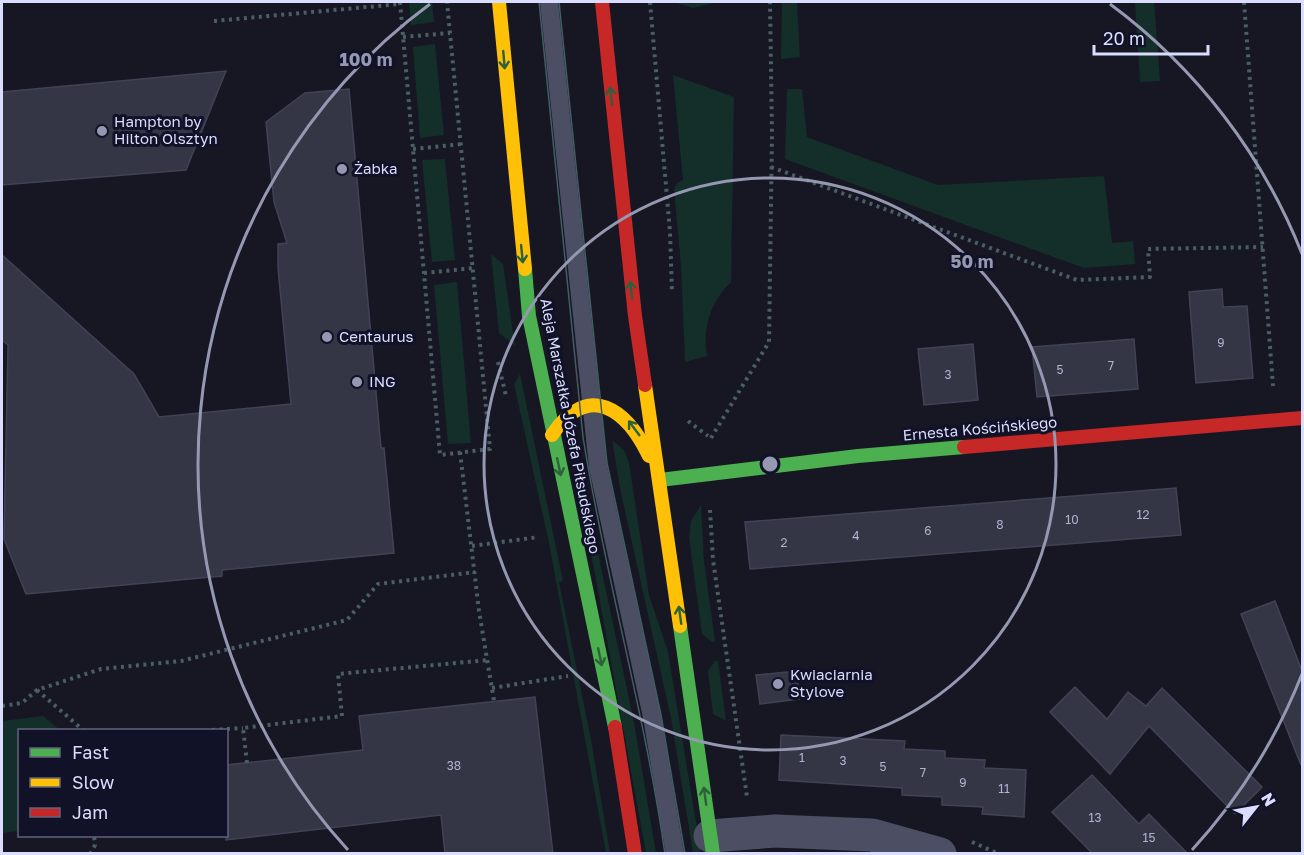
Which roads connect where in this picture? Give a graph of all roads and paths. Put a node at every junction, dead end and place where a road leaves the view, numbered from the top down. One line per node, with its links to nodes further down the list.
1 (400, 2): 9 (path); 11 (path)
2 (447, 2): 10 (path)
3 (499, 2): 23 (street, Aleja Marszałka Józefa Piłsudskiego, one-way to 23)
4 (549, 2): 19 (lane)
5 (602, 2): 27 (street, one-way to 5)
6 (650, 2): 18 (path)
7 (770, 2): 14 (path)
8 (1244, 2): 15 (path)
9 (214, 21)
10 (450, 33): 11 (path); 12 (path)
11 (403, 37): 13 (path)
12 (462, 144): 13 (path); 16 (path)
13 (413, 149): 17 (path)
14 (771, 166): 15 (path); 24 (path)
15 (1263, 247): 22 (path)
16 (473, 268): 17 (path); 26 (path)
17 (424, 273): 26 (path)
18 (672, 304)
19 (590, 406): 23 (street); 27 (street, one-way to 19); 47 (lane)
20 (685, 417): 24 (path)
21 (1302, 418): 22 (street, Ernesta Kościńskiego)
22 (1275, 420): 27 (street, Ernesta Kościńskiego)
23 (552, 435): 46 (street, Aleja Marszałka Józefa Piłsudskiego, one-way to 46)
24 (711, 438): 25 (path)
25 (713, 446)
26 (460, 452): 30 (path)
27 (660, 480): 44 (street, one-way to 27)
28 (710, 502): 42 (path)
29 (524, 539): 30 (path)
30 (472, 546): 31 (path)
31 (475, 572): 32 (path); 35 (path)
32 (488, 660): 34 (path); 38 (path)
33 (562, 677): 34 (path)
34 (492, 688): 36 (path)
35 (37, 690): 37 (path); 39 (path)
36 (494, 701)
37 (2, 706)
38 (243, 728): 40 (path); 41 (path)
39 (82, 729)
40 (228, 729)
41 (247, 763)
42 (749, 806)
43 (94, 837): 45 (path)
44 (711, 845): 48 (street)
45 (90, 854)
46 (635, 854)
47 (675, 854)
48 (940, 854)

